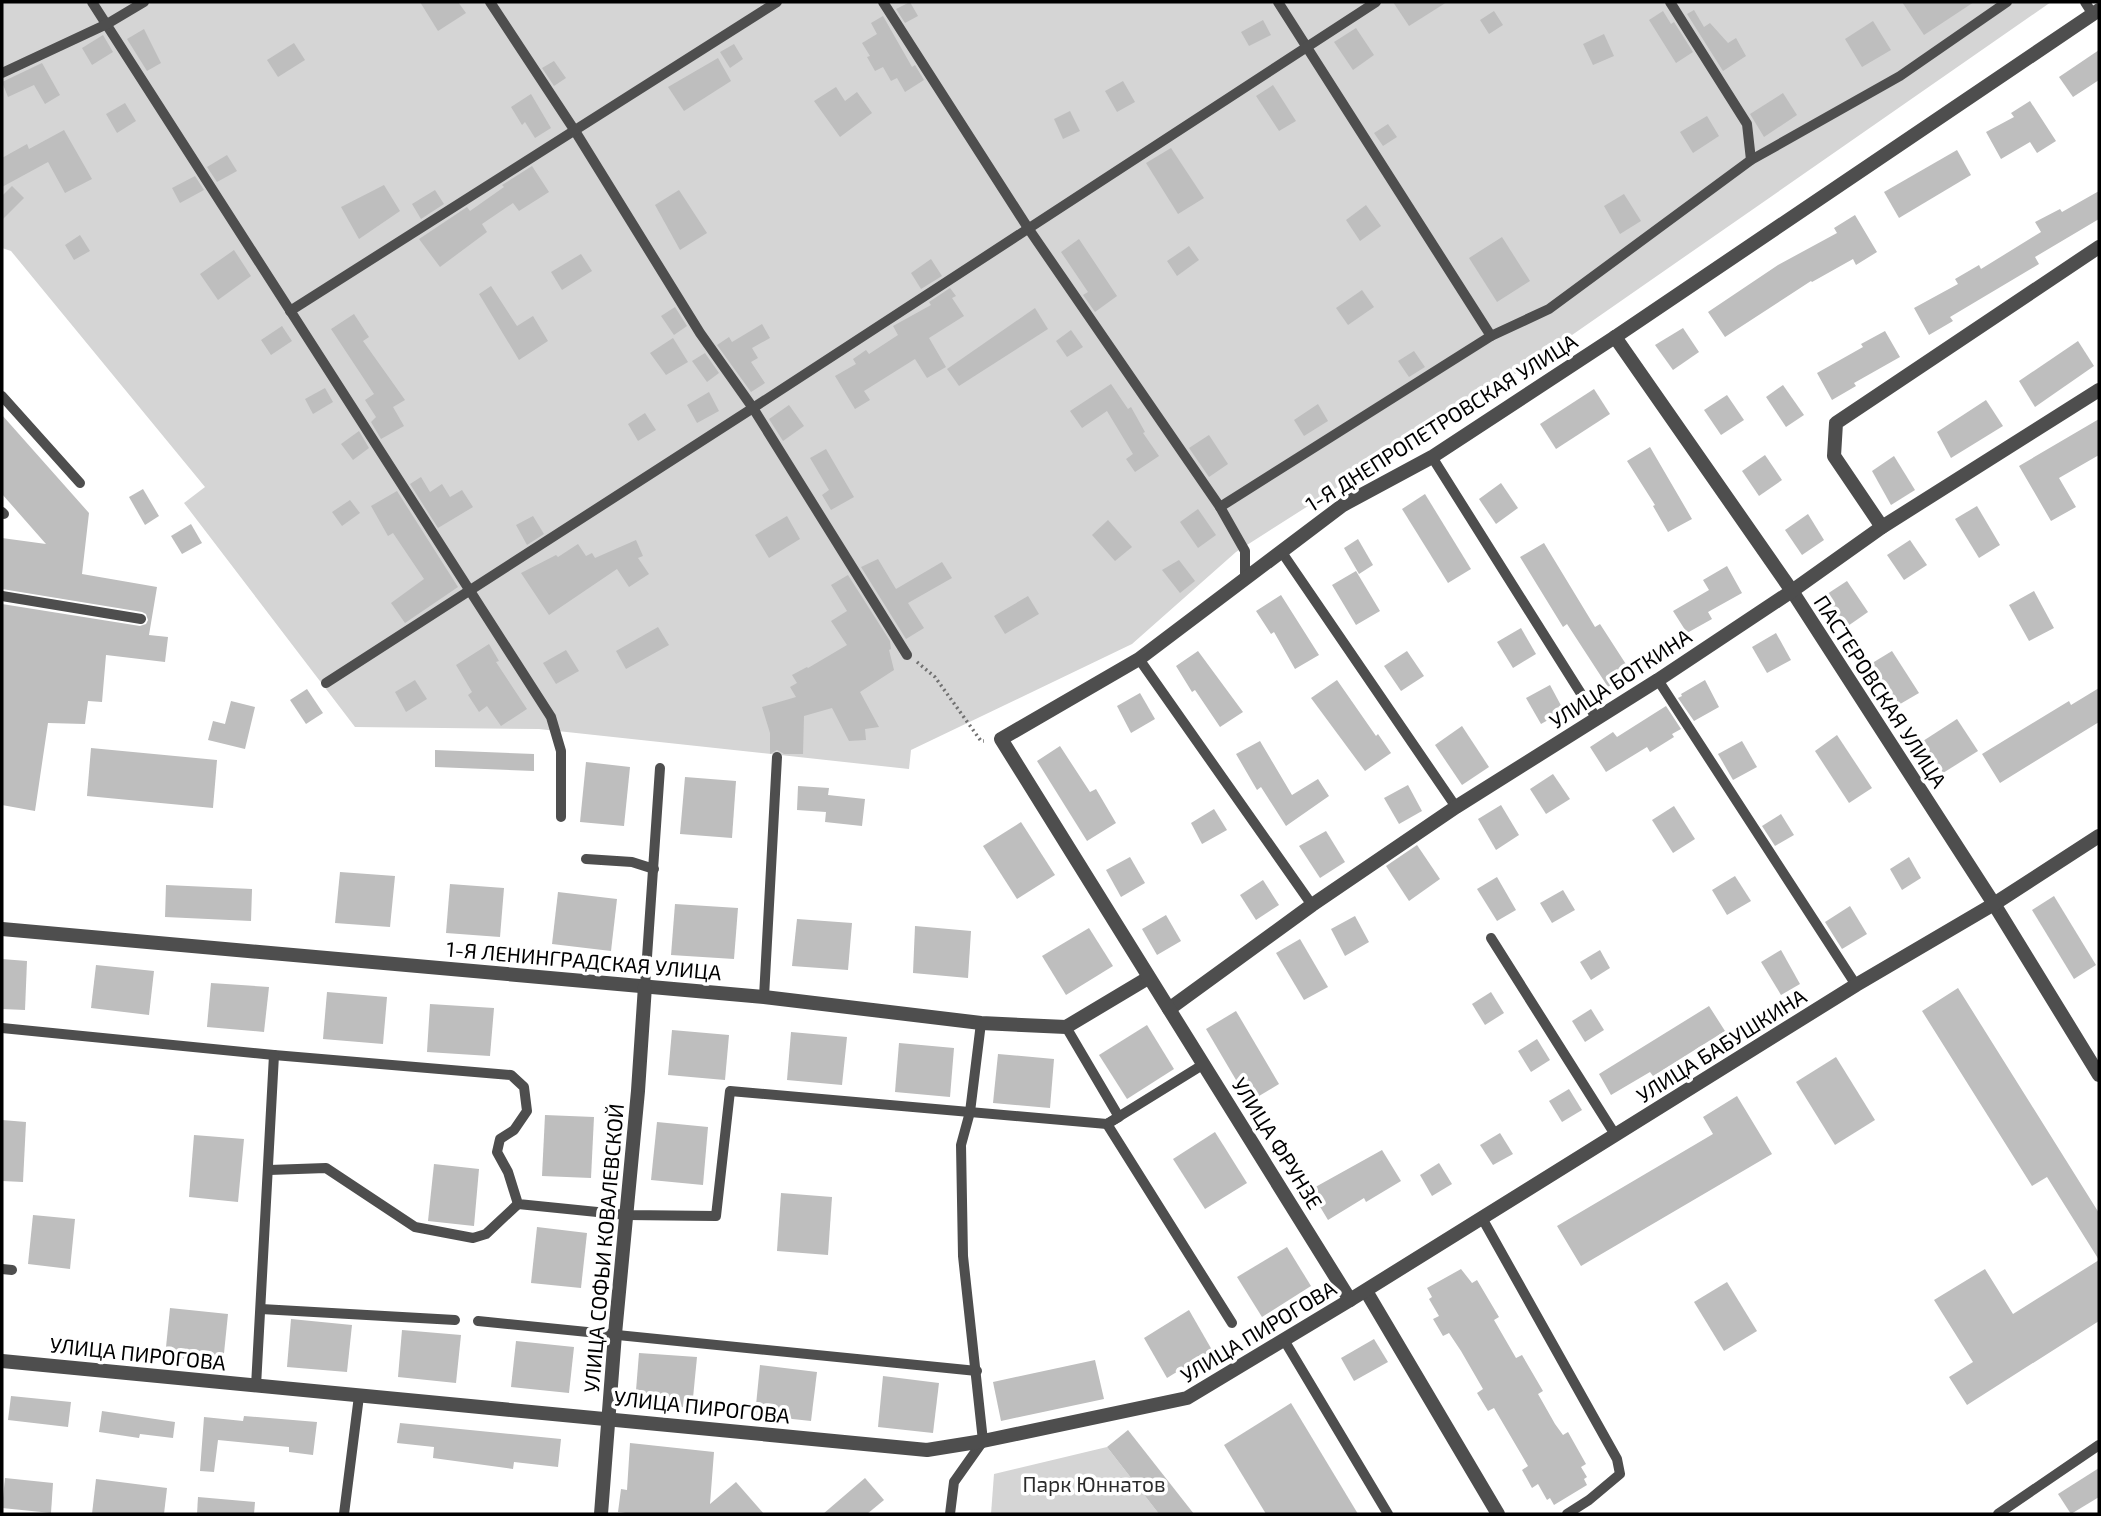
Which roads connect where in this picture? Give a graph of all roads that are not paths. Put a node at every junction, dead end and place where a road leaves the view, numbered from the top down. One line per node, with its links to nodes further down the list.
1 (92, 2): 11 (lane)
2 (144, 2): 11 (lane)
3 (490, 2): 14 (lane)
4 (777, 2): 14 (lane)
5 (883, 2): 16 (lane)
6 (1278, 2): 12 (lane)
7 (1376, 2): 12 (lane)
8 (1670, 2): 15 (lane)
9 (2007, 2): 15 (lane)
10 (2092, 8): 20 (street, 1-Я ДНЕПРОПЕТРОВСКАЯ УЛИЦА)
11 (107, 24): 13 (lane); 18 (lane)
12 (1307, 47): 16 (lane); 19 (lane)
13 (2, 73)
14 (575, 131): 18 (lane); 23 (lane)
15 (1751, 160): 19 (lane)
16 (1028, 228): 23 (lane); 26 (lane)
17 (2099, 247): 27 (street)
18 (290, 310): 30 (lane)
19 (1491, 336): 26 (lane)
20 (1615, 337): 24 (street, 1-Я ДНЕПРОПЕТРОВСКАЯ УЛИЦА); 31 (street, ПАСТЕРОВСКАЯ УЛИЦА)
21 (2099, 390): 27 (street, УЛИЦА БОТКИНА)
22 (2, 396): 25 (lane)
23 (753, 408): 30 (lane); 34 (lane)
24 (1432, 457): 28 (street, 1-Я ДНЕПРОПЕТРОВСКАЯ УЛИЦА); 38 (lane)
25 (80, 483)
26 (1220, 507): 29 (lane)
27 (1882, 527): 31 (street, УЛИЦА БОТКИНА)
28 (1282, 551): 29 (street, 1-Я ДНЕПРОПЕТРОВСКАЯ УЛИЦА); 41 (lane)
29 (1245, 577): 35 (street, 1-Я ДНЕПРОПЕТРОВСКАЯ УЛИЦА)
30 (471, 590): 37 (lane); 42 (lane)
31 (1792, 592): 36 (street, УЛИЦА БОТКИНА); 46 (street, ПАСТЕРОВСКАЯ УЛИЦА)
32 (2, 596): 33 (lane)
33 (141, 619)
34 (907, 654)
35 (1139, 659): 47 (lane); 50 (street, 1-Я ДНЕПРОПЕТРОВСКАЯ УЛИЦА)
36 (1658, 680): 38 (street, УЛИЦА БОТКИНА); 51 (lane)
37 (326, 683)
38 (1597, 719): 41 (street, УЛИЦА БОТКИНА)
39 (777, 757): 53 (lane)
40 (660, 768): 45 (lane)
41 (1456, 807): 47 (street, УЛИЦА БОТКИНА)
42 (561, 817)
43 (2099, 836): 46 (street, УЛИЦА БАБУШКИНА)
44 (586, 859): 45 (lane)
45 (654, 869): 52 (lane)
46 (1994, 904): 51 (street, УЛИЦА БАБУШКИНА); 60 (street, ПАСТЕРОВСКАЯ УЛИЦА)
47 (1312, 905): 54 (street, УЛИЦА БОТКИНА)
48 (2, 929): 52 (street, 1-Я ЛЕНИНГРАДСКАЯ УЛИЦА)
49 (1491, 938): 64 (lane)
50 (1148, 978): 54 (street); 56 (street)
51 (1856, 985): 64 (street, УЛИЦА БАБУШКИНА)
52 (645, 986): 53 (street, 1-Я ЛЕНИНГРАДСКАЯ УЛИЦА); 67 (street, УЛИЦА СОФЬИ КОВАЛЕВСКОЙ)
53 (764, 997): 55 (street, 1-Я ЛЕНИНГРАДСКАЯ УЛИЦА)
54 (1169, 1009): 59 (street, УЛИЦА ФРУНЗЕ)
55 (981, 1023): 56 (street, 1-Я ЛЕНИНГРАДСКАЯ УЛИЦА); 61 (lane)
56 (1066, 1027): 62 (lane)
57 (2, 1028): 58 (lane)
58 (274, 1055): 65 (lane); 66 (lane)
59 (1204, 1064): 62 (lane); 70 (street, УЛИЦА ФРУНЗЕ)
60 (2099, 1075)
61 (970, 1112): 63 (lane); 67 (lane); 78 (lane)
62 (1119, 1116): 63 (lane)
63 (1107, 1124): 74 (lane)
64 (1616, 1136): 68 (street, УЛИЦА БАБУШКИНА)
65 (269, 1170): 66 (lane); 71 (lane)
66 (518, 1204): 67 (lane)
67 (626, 1215): 75 (street, УЛИЦА СОФЬИ КОВАЛЕВСКОЙ)
68 (1482, 1218): 69 (street, УЛИЦА БАБУШКИНА); 89 (lane)
69 (1366, 1291): 70 (street, УЛИЦА ПИРОГОВА); 88 (street)
70 (1350, 1300): 76 (street, УЛИЦА ПИРОГОВА)
71 (261, 1309): 72 (lane); 79 (lane)
72 (455, 1320)
73 (478, 1321): 75 (lane)
74 (1232, 1324)
75 (615, 1334): 78 (lane); 81 (street, УЛИЦА СОФЬИ КОВАЛЕВСКОЙ)
76 (1284, 1340): 82 (street, УЛИЦА ПИРОГОВА); 87 (lane)
77 (2, 1361): 79 (street, УЛИЦА ПИРОГОВА)
78 (977, 1371): 82 (lane)
79 (257, 1385): 80 (street, УЛИЦА ПИРОГОВА)
80 (359, 1396): 81 (street, УЛИЦА ПИРОГОВА); 84 (lane)
81 (610, 1418): 82 (street, УЛИЦА ПИРОГОВА); 85 (street, УЛИЦА СОФЬИ КОВАЛЕВСКОЙ)
82 (983, 1441): 86 (lane)
83 (2099, 1445): 90 (lane)
84 (344, 1514)
85 (601, 1514)
86 (950, 1514)
87 (1388, 1514)
88 (1498, 1514)
89 (1567, 1514)
90 (1998, 1514)

